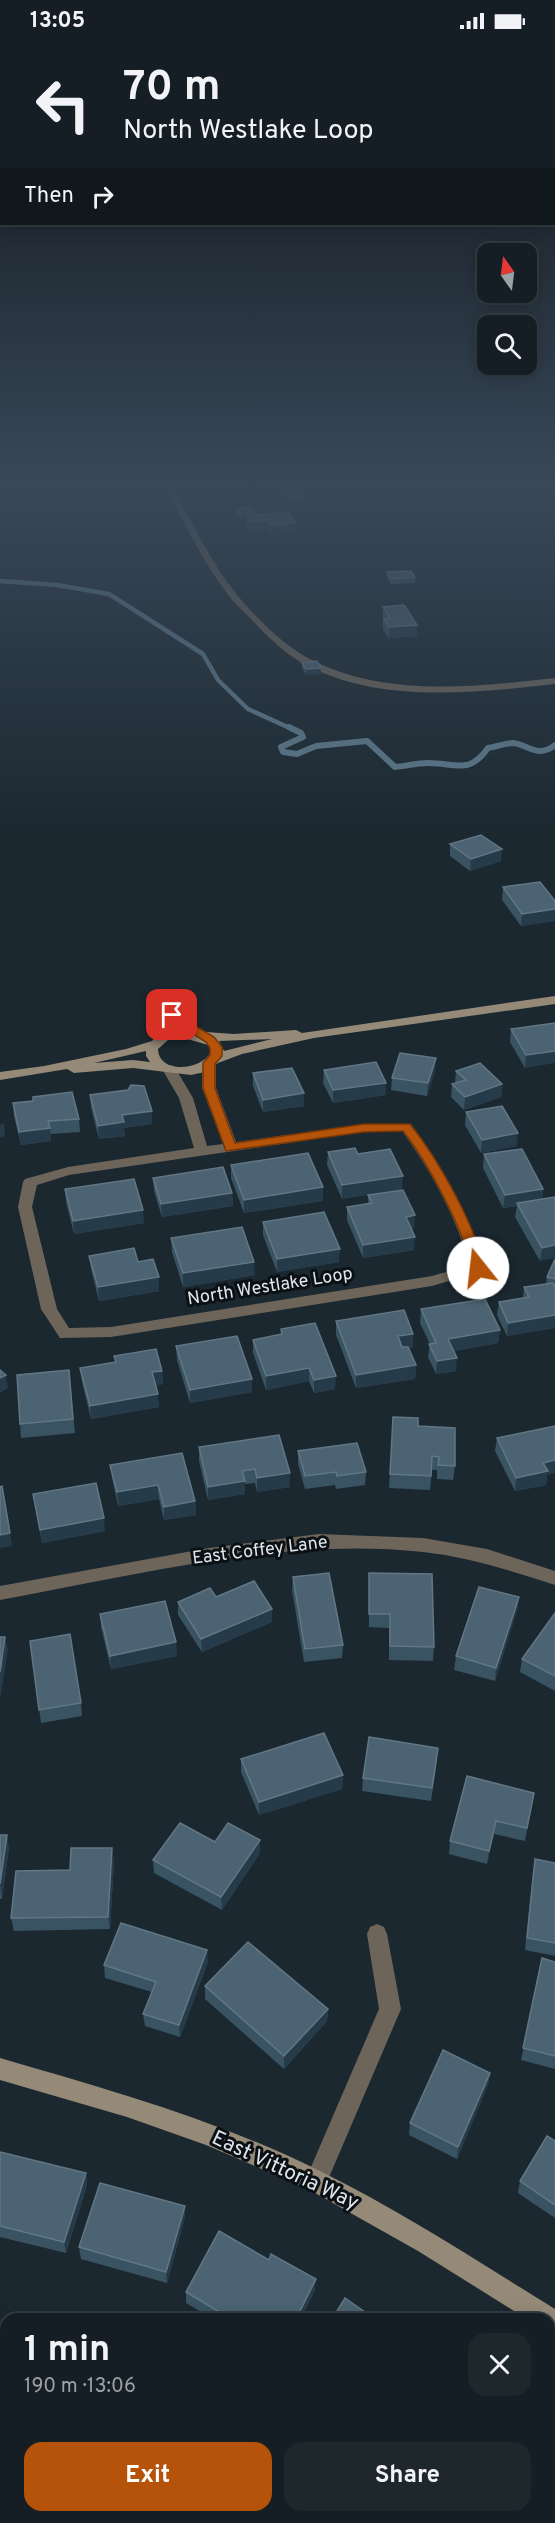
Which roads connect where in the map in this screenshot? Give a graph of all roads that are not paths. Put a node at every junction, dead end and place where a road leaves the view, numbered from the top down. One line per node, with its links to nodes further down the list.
1 (243, 605): 2 (street)
2 (555, 681)
3 (555, 1000): 4 (street)
4 (314, 1034): 5 (street); 7 (street)
5 (202, 1036): 6 (street); 6 (street); 7 (street)
6 (157, 1042): 8 (street); 9 (street)
7 (211, 1061): 8 (street); 11 (street)
8 (166, 1068): 9 (street); 12 (street)
9 (44, 1070): 10 (street)
10 (0, 1076)
11 (231, 1148): 12 (street, North Westlake Loop); 12 (street, North Westlake Loop)
12 (202, 1152)
13 (554, 1576): 14 (street, East Coffey Lane)
14 (0, 1593)
15 (377, 1934): 17 (street)
16 (0, 2069): 17 (street, East Vittoria Way)
17 (316, 2181): 18 (street, East Vittoria Way)
18 (539, 2313)

